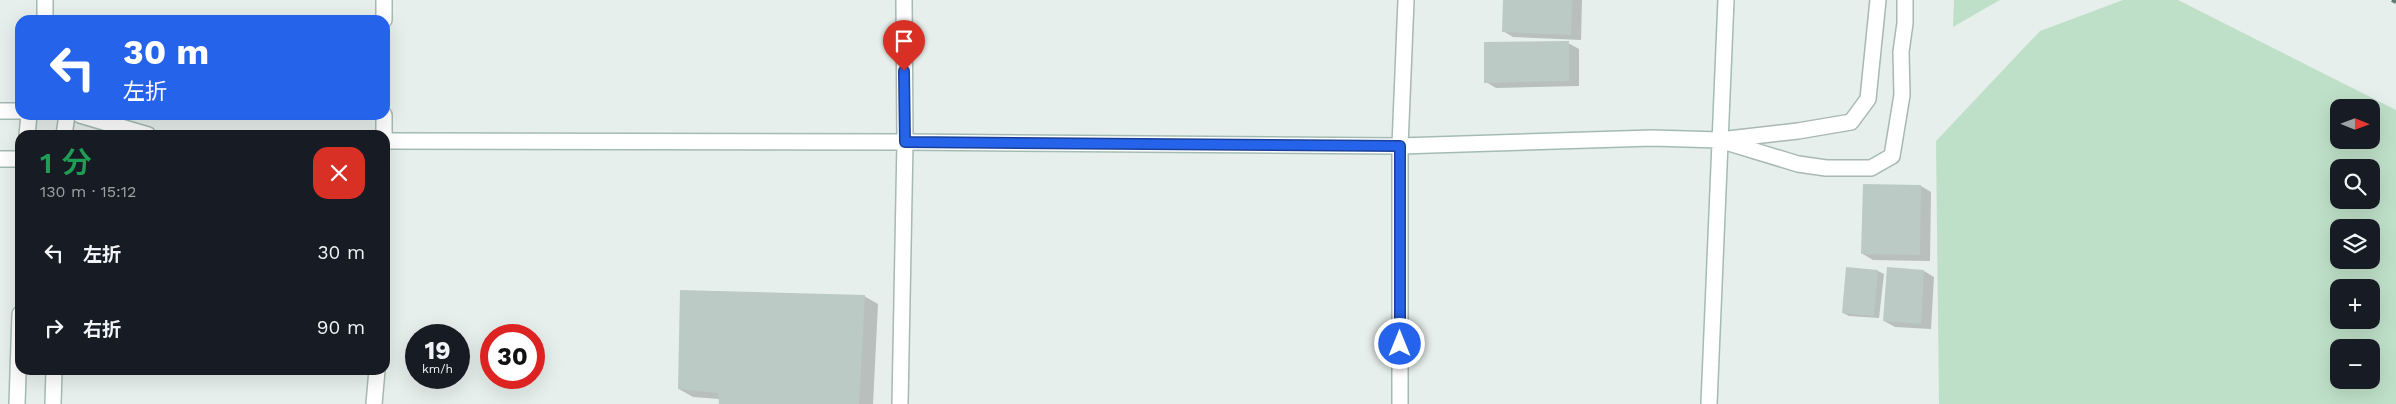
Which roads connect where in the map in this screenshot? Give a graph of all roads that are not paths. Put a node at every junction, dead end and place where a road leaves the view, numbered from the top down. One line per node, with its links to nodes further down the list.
1 (45, 0): 8 (street)
2 (384, 0): 9 (street)
3 (904, 0): 16 (street)
4 (1406, 0): 17 (street)
5 (1726, 0): 14 (street)
6 (1878, 0): 14 (street)
7 (1905, 0): 14 (street)
8 (45, 15)
9 (384, 15)
10 (0, 111): 11 (street)
11 (15, 111)
12 (97, 120): 13 (street)
13 (131, 130)
14 (1719, 140): 17 (street); 28 (street)
15 (390, 141): 16 (street)
16 (905, 142): 17 (street); 26 (street)
17 (1400, 146): 27 (street)
18 (0, 159): 19 (street)
19 (15, 159)
20 (18, 375): 23 (street)
21 (54, 375): 24 (street)
22 (377, 375): 25 (street)
23 (17, 404)
24 (53, 404)
25 (374, 404)
26 (900, 404)
27 (1400, 404)
28 (1709, 404)

